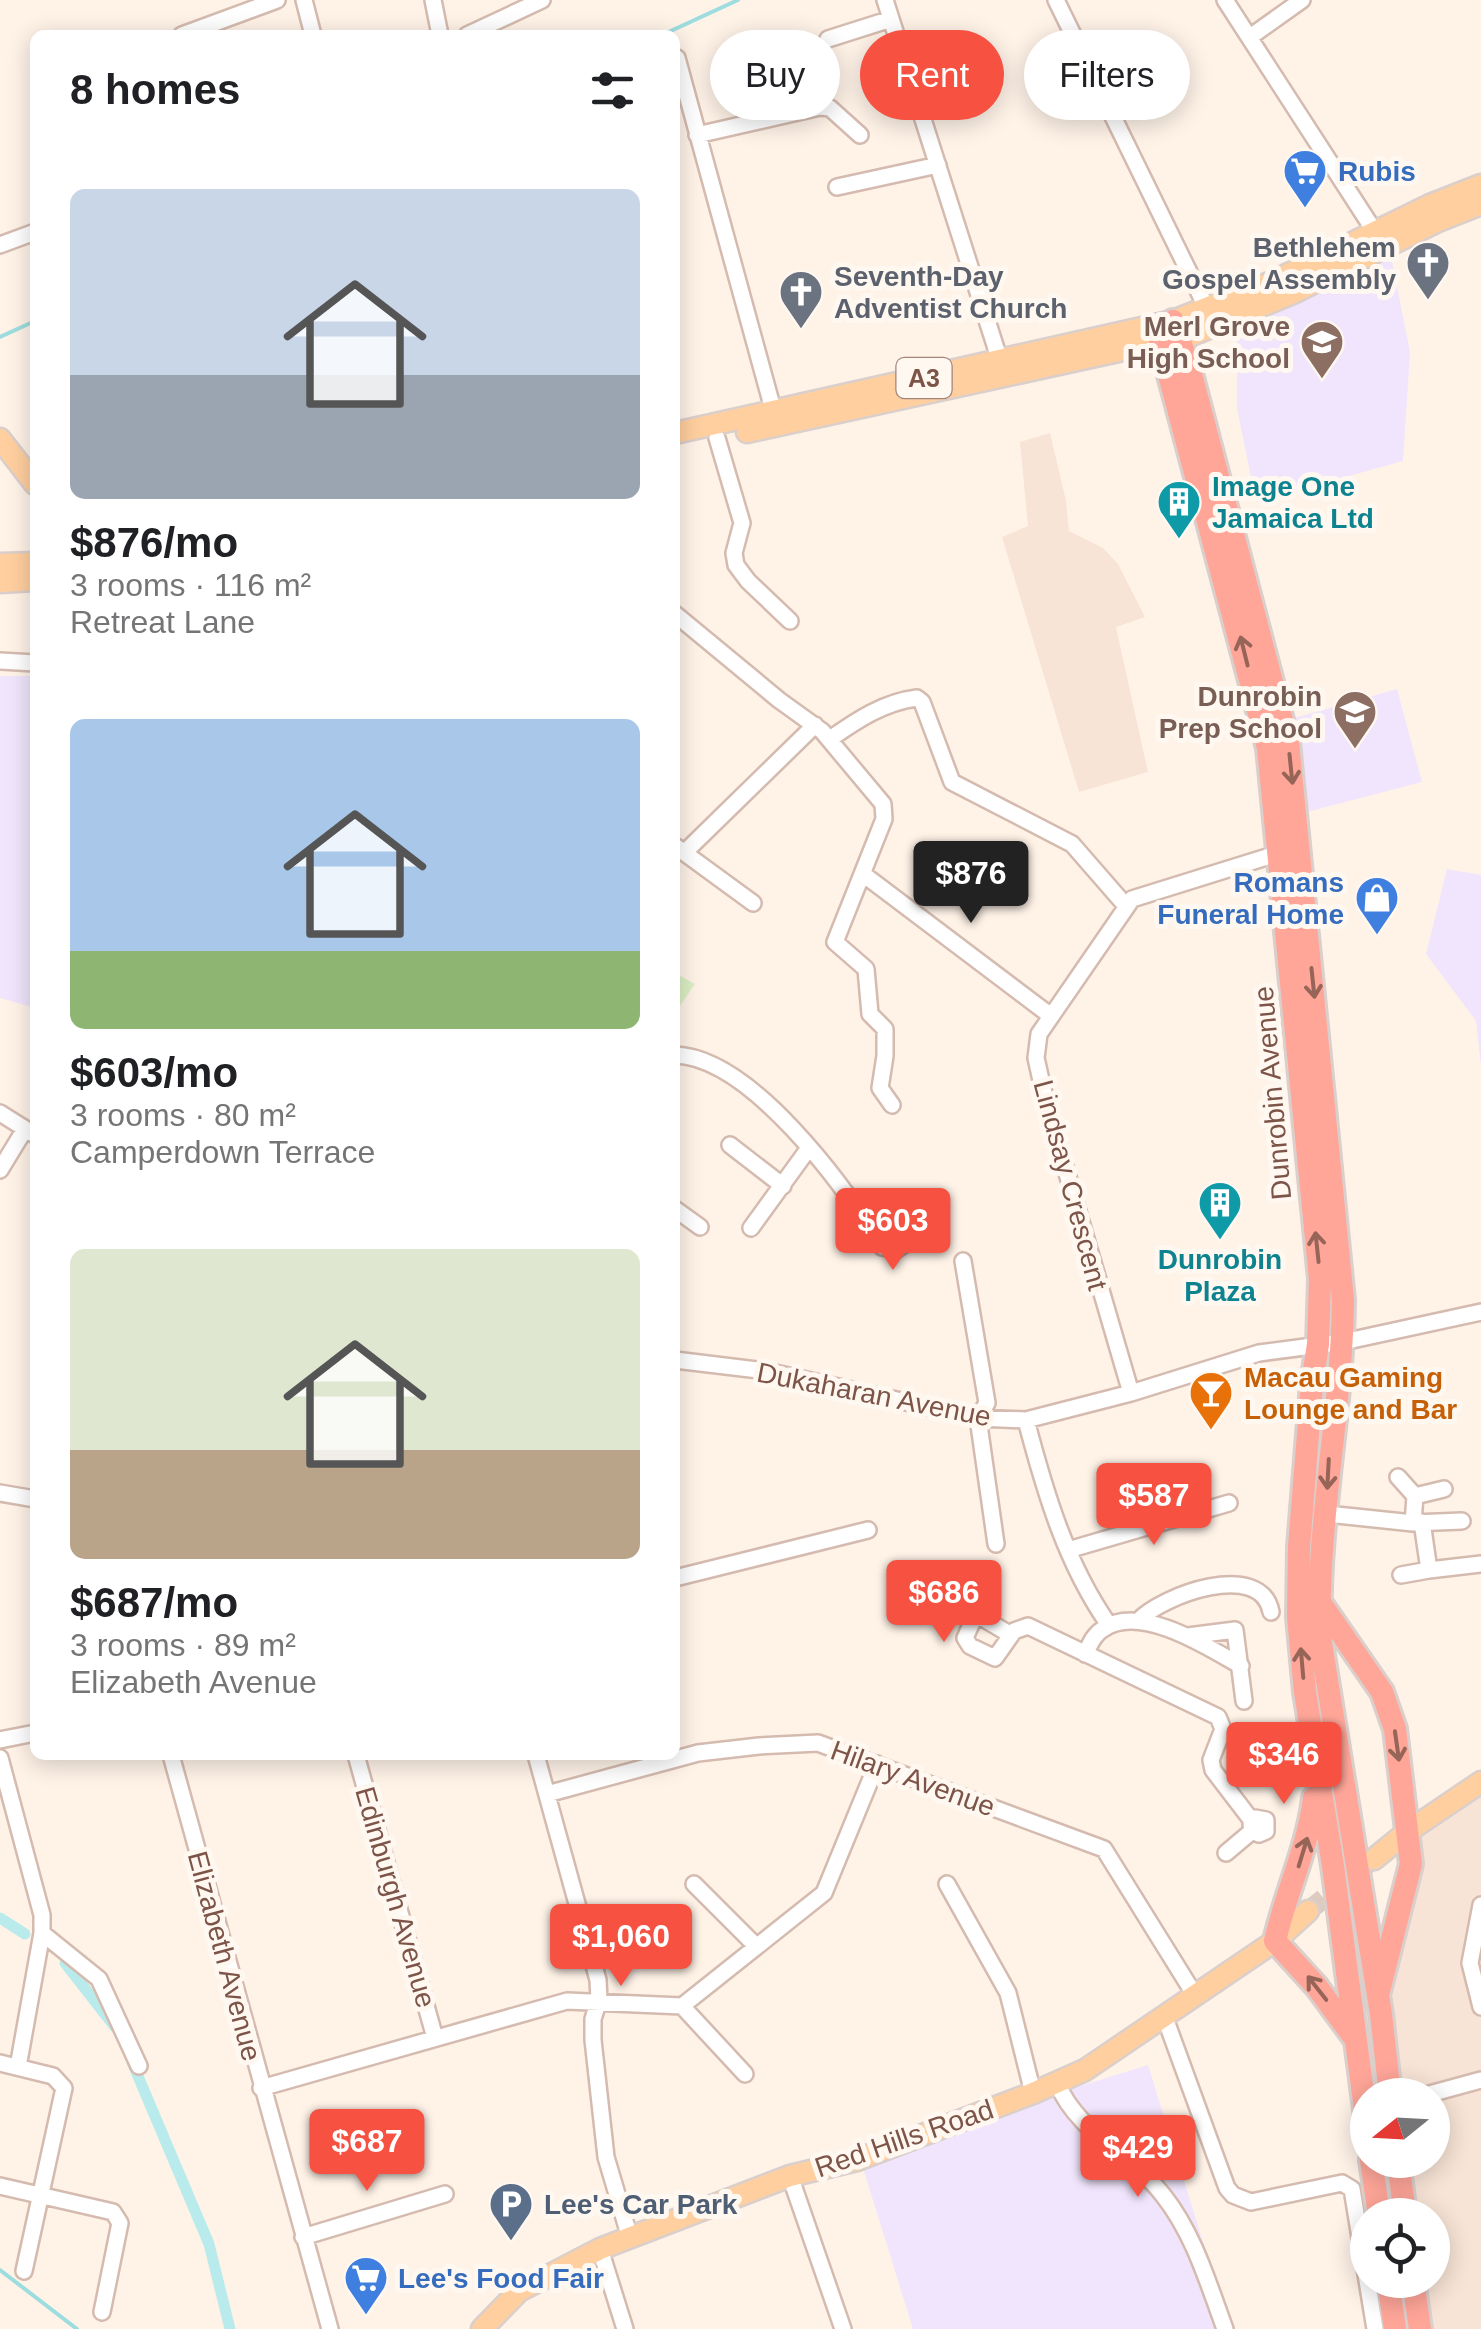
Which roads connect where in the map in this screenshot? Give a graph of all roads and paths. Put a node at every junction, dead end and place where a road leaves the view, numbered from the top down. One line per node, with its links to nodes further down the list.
1 (278, 0): 10 (street)
2 (304, 0): 11 (street)
3 (433, 0): 12 (street)
4 (542, 0): 13 (street)
5 (885, 0): 9 (street)
6 (1224, 0): 15 (street)
7 (1302, 0): 15 (street)
8 (1063, 2): 27 (street)
9 (891, 19): 14 (street); 20 (street)
10 (196, 30)
11 (312, 30)
12 (439, 30)
13 (478, 30)
14 (840, 35)
15 (1250, 37): 24 (street)
16 (680, 86): 17 (street)
17 (683, 115): 19 (street)
18 (860, 134): 19 (street)
19 (698, 135): 30 (street)
20 (938, 165): 22 (street); 29 (street)
21 (1481, 185): 24 (main road, A3)
22 (837, 187)
23 (1481, 204): 27 (main road, A3)
24 (1375, 232): 27 (main road, A3)
25 (30, 234): 26 (street)
26 (0, 245)
27 (1210, 317): 28 (main road, A3)
28 (1167, 332): 29 (main road, A3); 32 (main road, A3); 47 (highway, Dunrobin Avenue)
29 (1000, 361): 30 (main road, A3)
30 (774, 413): 31 (main road, A3)
31 (680, 432)
32 (717, 438): 34 (main road, A3); 41 (street)
33 (0, 439): 35 (main road)
34 (680, 445)
35 (30, 478)
36 (30, 563): 37 (main road)
37 (0, 564)
38 (30, 580): 39 (main road)
39 (0, 582)
40 (680, 618): 44 (street)
41 (790, 621)
42 (0, 661): 43 (street)
43 (30, 663)
44 (815, 725): 45 (street); 46 (street)
45 (830, 738): 48 (street); 50 (street)
46 (680, 849): 49 (street)
47 (1290, 851): 50 (street); 66 (highway, Dunrobin Avenue, one-way to 66); 67 (highway, Dunrobin Avenue, one-way to 47)
48 (863, 874): 51 (street); 53 (street)
49 (752, 903)
50 (1126, 906): 51 (street, Lindsay Crescent)
51 (1051, 1016): 69 (street, Lindsay Crescent)
52 (680, 1057): 57 (street)
53 (892, 1105)
54 (0, 1113): 55 (street)
55 (30, 1132): 58 (street)
56 (730, 1145): 59 (street)
57 (809, 1148): 59 (street); 62 (street)
58 (0, 1170)
59 (784, 1186): 63 (street)
60 (680, 1213): 61 (street)
61 (700, 1227)
62 (931, 1227)
63 (751, 1228)
64 (962, 1261): 70 (street)
65 (1481, 1312): 66 (street)
66 (1343, 1342): 67 (street); 78 (highway, Dunrobin Avenue, one-way to 78)
67 (1318, 1344): 69 (street); 101 (highway, Dunrobin Avenue, one-way to 67)
68 (680, 1361): 70 (street, Dukaharan Avenue)
69 (1130, 1393): 71 (street, Dukaharan Avenue)
70 (978, 1418): 71 (street, Dukaharan Avenue); 82 (street)
71 (1026, 1420): 83 (street)
72 (1398, 1477): 75 (street)
73 (1444, 1489): 75 (street)
74 (0, 1493): 76 (street)
75 (1415, 1496): 79 (street)
76 (30, 1498)
77 (1228, 1503): 83 (street)
78 (1326, 1514): 79 (street); 88 (highway, Dunrobin Avenue)
79 (1417, 1522): 80 (street); 85 (street)
80 (1462, 1522)
81 (868, 1530): 87 (street)
82 (996, 1544)
83 (1068, 1550): 91 (street)
84 (1481, 1564): 85 (street)
85 (1429, 1570): 86 (street)
86 (1401, 1575)
87 (680, 1577)
88 (1319, 1600): 109 (highway, one-way to 109); 111 (highway, Dunrobin Avenue)
89 (1271, 1612): 90 (street)
90 (1138, 1621): 91 (street); 93 (street)
91 (1109, 1625): 94 (street)
92 (1011, 1635): 94 (street)
93 (1188, 1636): 95 (street); 95 (street)
94 (1085, 1654): 110 (street)
95 (1241, 1666): 96 (street)
96 (1244, 1701)
97 (30, 1733): 98 (street)
98 (0, 1740)
99 (0, 1758): 116 (street)
100 (680, 1759): 106 (street, Hilary Avenue)
101 (1316, 1759): 117 (highway, one-way to 101); 126 (highway, Dunrobin Avenue)
102 (172, 1760): 135 (street, Elizabeth Avenue)
103 (357, 1760): 125 (street, Edinburgh Avenue)
104 (537, 1760): 108 (street)
105 (675, 1760): 108 (street, Hilary Avenue)
106 (878, 1764): 118 (street); 120 (street, Hilary Avenue)
107 (1481, 1782): 109 (main road)
108 (547, 1794): 121 (street)
109 (1407, 1832): 111 (main road); 119 (highway)
110 (1226, 1853)
111 (1365, 1857): 119 (highway, Dunrobin Avenue)
112 (694, 1884): 118 (street)
113 (947, 1884): 137 (street)
114 (1481, 1905): 123 (street)
115 (1308, 1911): 117 (main road, Red Hills Road)
116 (42, 1933): 128 (street); 129 (street)
117 (1274, 1941): 120 (main road, Red Hills Road); 126 (highway, one-way to 117)
118 (755, 1946): 122 (street)
119 (1377, 1994): 132 (highway, Dunrobin Avenue)
120 (1196, 1997): 124 (main road, Red Hills Road)
121 (599, 2000): 122 (street); 125 (street); 143 (street)
122 (682, 2006): 130 (street)
123 (1481, 2007)
124 (1164, 2018): 134 (main road, Red Hills Road); 154 (street)
125 (436, 2038): 135 (street)
126 (1356, 2039): 131 (highway, Dunrobin Avenue)
127 (0, 2063): 129 (street)
128 (139, 2066)
129 (18, 2067): 141 (street)
130 (745, 2074)
131 (1362, 2078)
132 (1388, 2078)
133 (1481, 2080): 136 (street)
134 (1057, 2083): 137 (main road, Red Hills Road); 153 (street)
135 (261, 2088): 142 (street, Elizabeth Avenue)
136 (1450, 2088)
137 (1033, 2093): 138 (main road, Red Hills Road)
138 (790, 2176): 143 (main road, Red Hills Road); 152 (street)
139 (0, 2186): 141 (street)
140 (446, 2194): 142 (street)
141 (40, 2196): 145 (street); 148 (street)
142 (303, 2238): 149 (street, Elizabeth Avenue)
143 (630, 2238): 144 (main road, Red Hills Road)
144 (600, 2249): 150 (main road, Red Hills Road); 151 (street)
145 (24, 2271)
146 (1391, 2298): 155 (highway)
147 (1416, 2298): 156 (highway)
148 (102, 2312)
149 (330, 2329)
150 (482, 2329)
151 (624, 2329)
152 (844, 2329)
153 (1225, 2329)
154 (1375, 2329)
155 (1395, 2329)
156 (1420, 2329)

